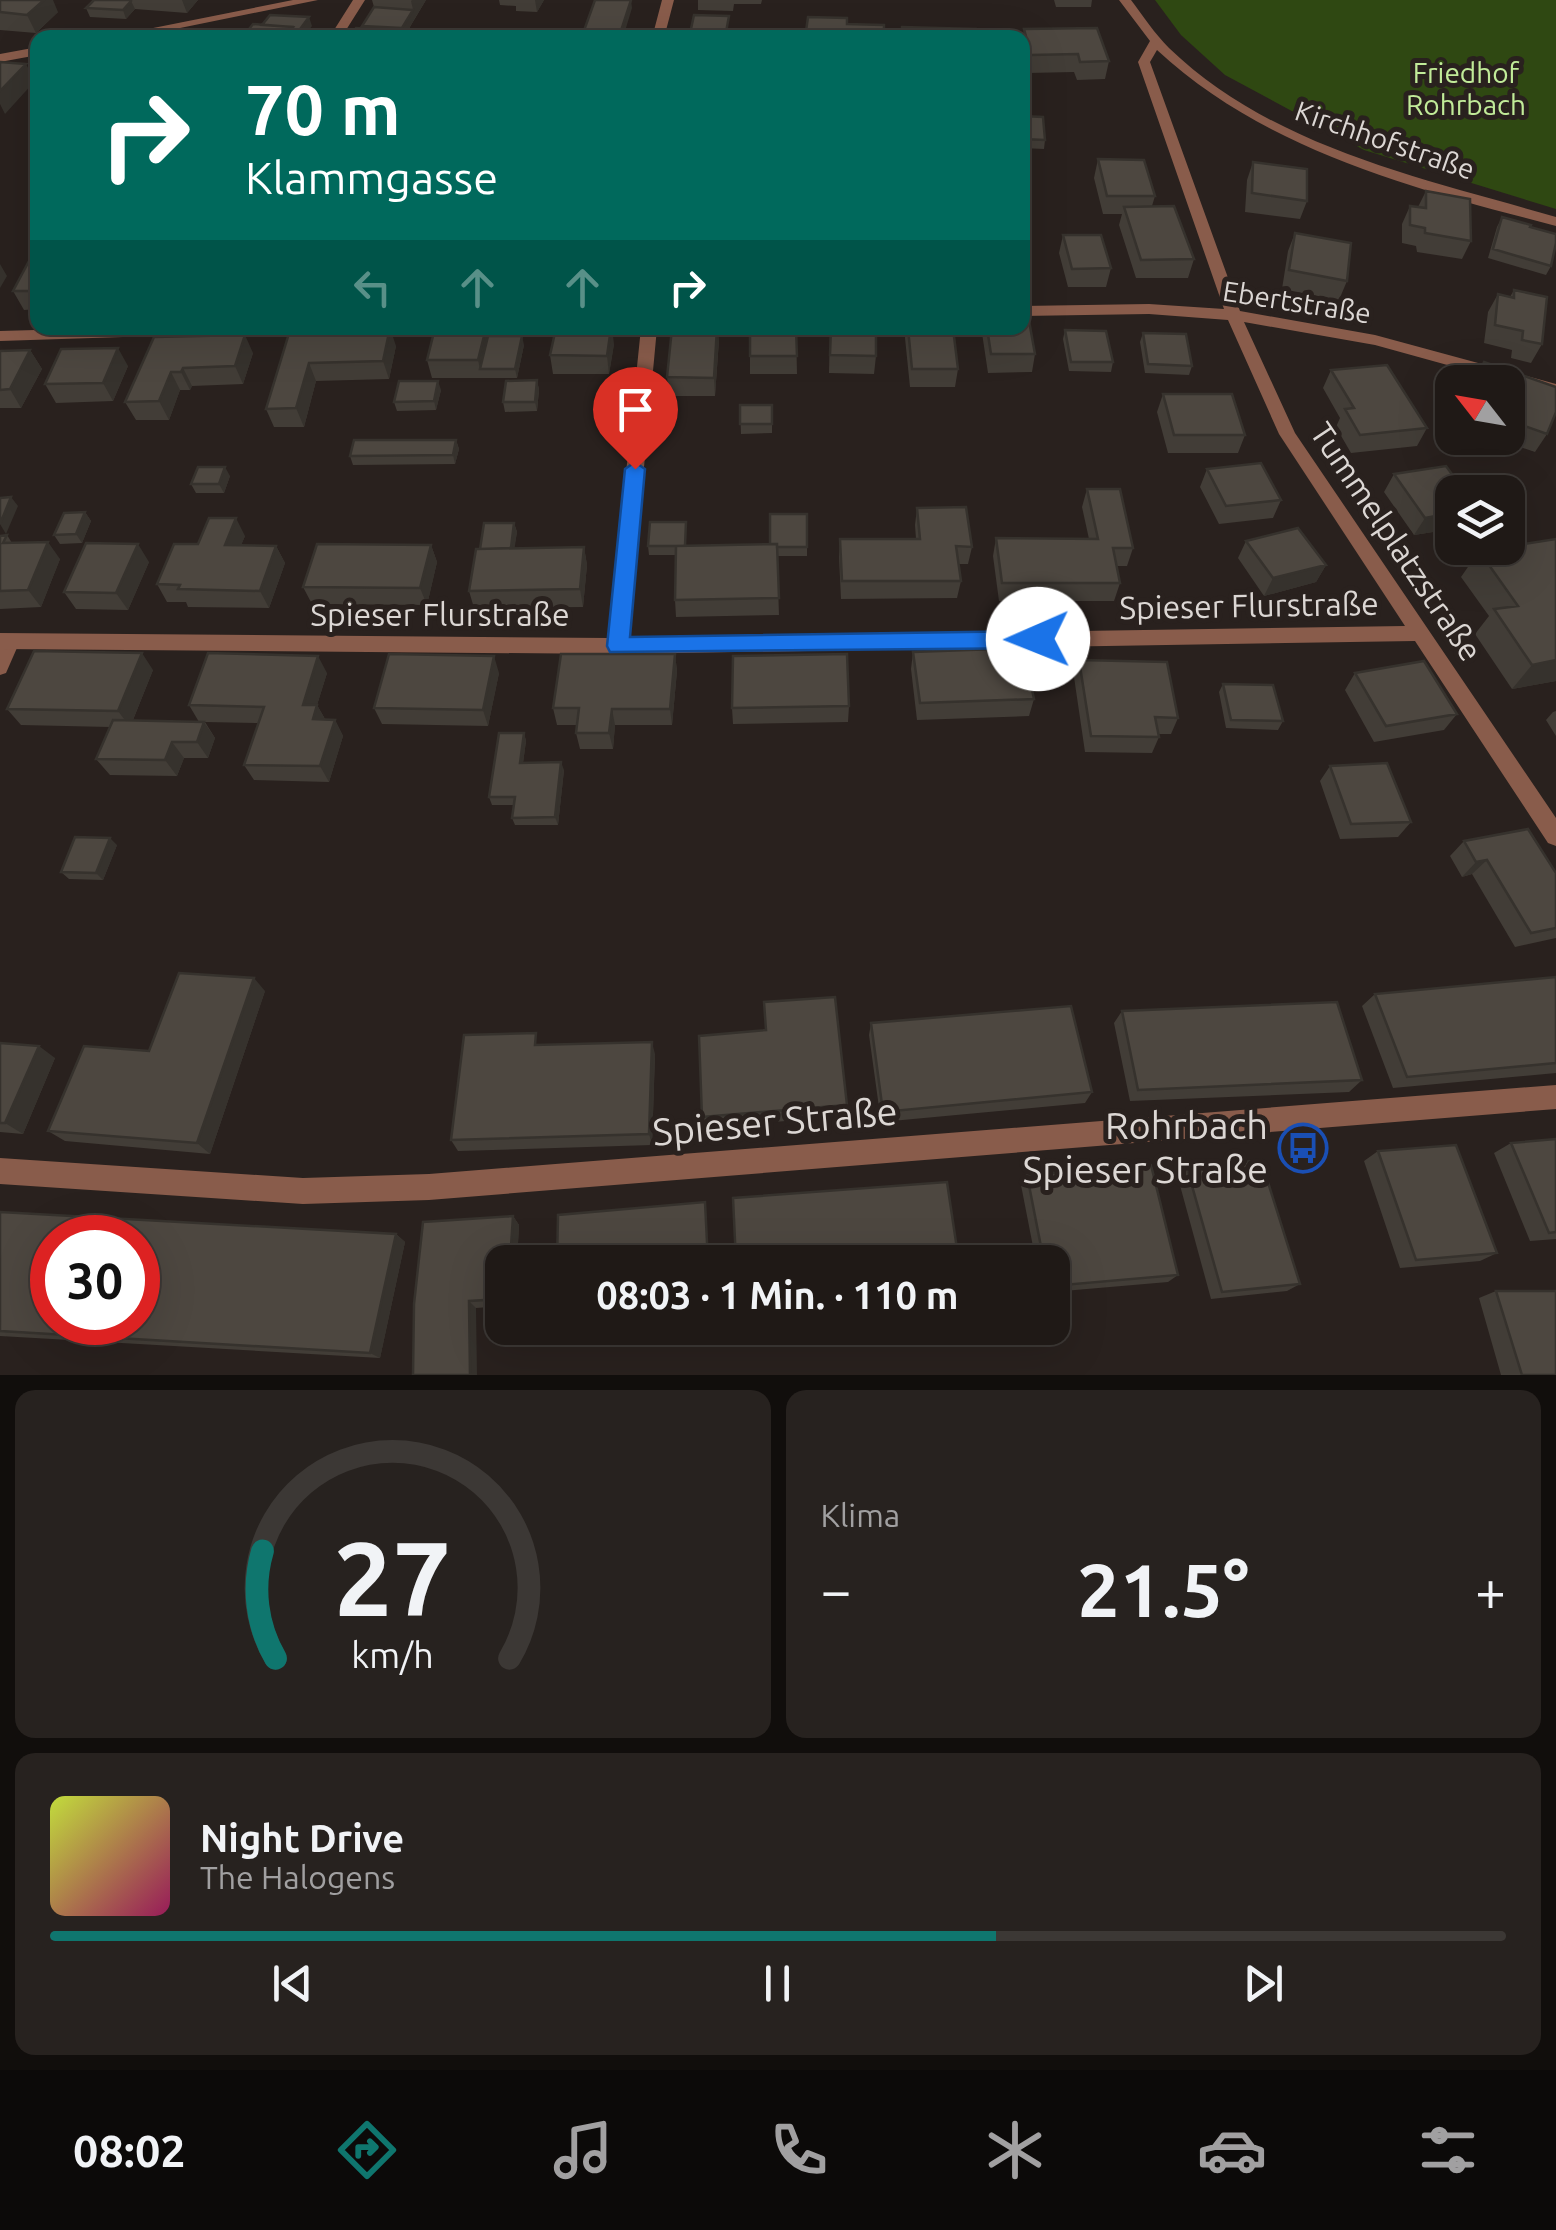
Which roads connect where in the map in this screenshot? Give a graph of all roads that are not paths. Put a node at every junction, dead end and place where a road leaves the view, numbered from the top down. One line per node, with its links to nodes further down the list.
1 (312, 0): 5 (street)
2 (359, 0): 6 (street)
3 (668, 0): 7 (street)
4 (1125, 0): 8 (street, Kirchhofstraße)
5 (153, 30)
6 (340, 30)
7 (660, 30)
8 (1155, 42): 11 (street, Kirchhofstraße); 13 (street, Tummelplatzstraße)
9 (30, 52): 10 (street)
10 (0, 58)
11 (1556, 222)
12 (1030, 311): 13 (street, Ebertstraße)
13 (1234, 316): 17 (street, Ebertstraße); 18 (street, Tummelplatzstraße)
14 (30, 335): 16 (street)
15 (648, 335): 20 (street)
16 (0, 336)
17 (1556, 390)
18 (1419, 633): 20 (street, Spieser Flurstraße); 22 (street, Tummelplatzstraße)
19 (6, 641): 20 (street, Spieser Flurstraße); 21 (lane)
20 (618, 646)
21 (0, 668)
22 (1556, 836)
23 (1556, 1097): 24 (street, Spieser Straße)
24 (0, 1170)

